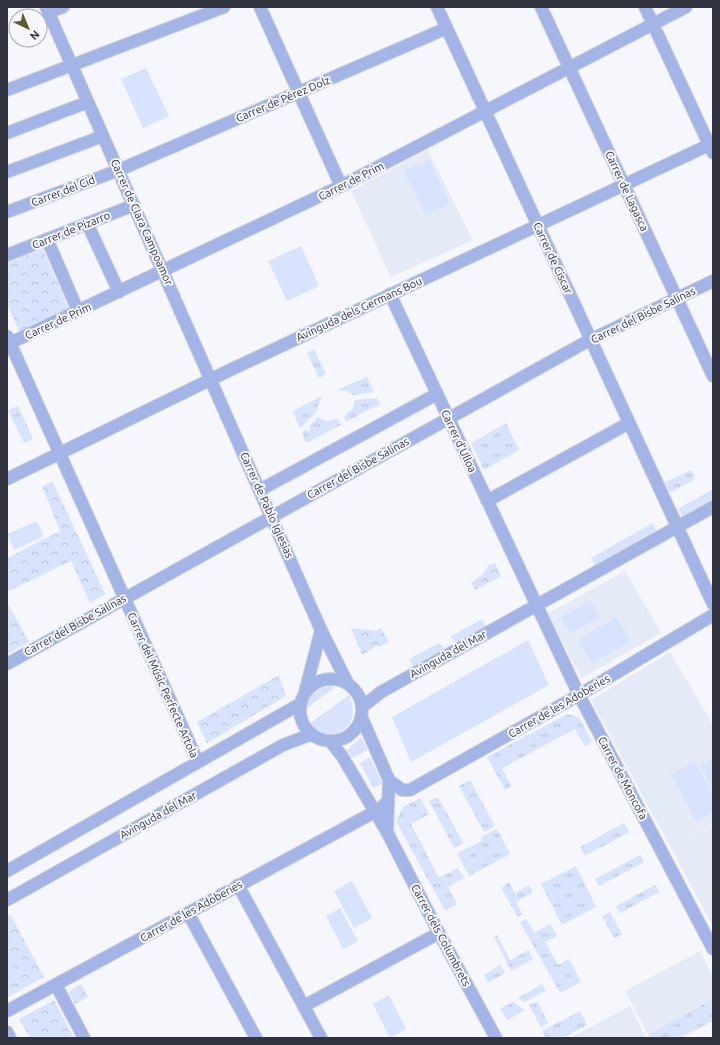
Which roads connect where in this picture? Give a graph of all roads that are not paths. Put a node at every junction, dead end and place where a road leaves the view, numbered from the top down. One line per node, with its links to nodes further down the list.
1 (62, 7): 8 (street)
2 (224, 7): 12 (street)
3 (260, 7): 15 (street)
4 (437, 7): 11 (street, Carrer de Ciscar)
5 (541, 7): 13 (street, Carrer de Lagasca)
6 (645, 7): 10 (street)
7 (686, 7): 10 (street, Carrer de Prim)
8 (48, 10)
9 (48, 12): 12 (street, Carrer de Clara Campoamor)
10 (653, 24): 13 (street, Carrer de Prim); 20 (street)
11 (447, 28): 15 (street, Carrer de Pérez Dolz); 17 (street, Carrer de Ciscar)
12 (72, 64): 14 (street); 16 (street, Carrer de Clara Campoamor)
13 (570, 67): 17 (street, Carrer de Prim); 23 (street, Carrer de Lagasca)
14 (7, 90)
15 (298, 92): 21 (street, Carrer de Pérez Dolz); 24 (street)
16 (88, 102): 18 (street); 19 (street, Carrer de Clara Campoamor)
17 (486, 111): 24 (street, Carrer de Prim); 28 (street, Carrer de Ciscar)
18 (7, 133)
19 (104, 136): 21 (street, Carrer de Clara Campoamor); 22 (street)
20 (712, 147): 23 (street, Avinguda dels Germans Bou)
21 (119, 170): 25 (street, Carrer de Clara Campoamor); 26 (street, Carrer del Cid)
22 (7, 172)
23 (624, 184): 28 (street, Avinguda dels Germans Bou); 35 (street, Carrer de Lagasca)
24 (341, 186): 31 (street, Carrer de Prim)
25 (134, 205): 27 (street, Carrer de Pizarro); 31 (street, Carrer de Clara Campoamor)
26 (7, 212)
27 (87, 223): 29 (street, Carrer de Pizarro); 33 (street)
28 (538, 225): 34 (street, Avinguda dels Germans Bou); 38 (street, Carrer de Ciscar)
29 (47, 239): 30 (street, Carrer de Pizarro); 36 (street)
30 (7, 255)
31 (164, 271): 33 (street, Carrer de Prim); 40 (street, Carrer de Clara Campoamor)
32 (713, 281): 35 (street, Carrer del Bisbe Salinas)
33 (119, 292): 36 (street, Carrer de Prim)
34 (390, 294): 40 (street, Avinguda dels Germans Bou); 41 (street, Carrer d'Ulloa)
35 (677, 299): 38 (street, Carrer del Bisbe Salinas); 39 (street, Carrer de Lagasca)
36 (78, 311): 37 (street, Carrer de Prim)
37 (8, 340): 44 (street, Carrer del Músic Perfecte Artola)
38 (590, 340): 42 (street, Carrer del Bisbe Salinas); 43 (street, Carrer de Ciscar)
39 (713, 376)
40 (212, 379): 44 (street, Avinguda dels Germans Bou); 46 (street, Carrer de Pablo Iglesias)
41 (437, 394): 42 (street, Carrer d'Ulloa); 46 (street)
42 (448, 418): 47 (street, Carrer d'Ulloa); 49 (street, Carrer del Bisbe Salinas)
43 (629, 423): 47 (street); 50 (street, Carrer de Ciscar)
44 (58, 454): 45 (street, Avinguda dels Germans Bou); 51 (street, Carrer del Músic Perfecte Artola)
45 (7, 479)
46 (260, 490): 49 (street, Carrer de Pablo Iglesias)
47 (487, 500): 53 (street, Carrer d'Ulloa)
48 (713, 506): 50 (street, Avinguda del Mar)
49 (272, 516): 51 (street, Carrer del Bisbe Salinas); 55 (street, Carrer de Pablo Iglesias)
50 (678, 526): 52 (street); 53 (street, Avinguda del Mar)
51 (123, 598): 56 (street, Carrer del Bisbe Salinas); 64 (street, Carrer del Músic Perfecte Artola)
52 (713, 604)
53 (536, 605): 59 (street, Carrer de Moncofa); 61 (street, Avinguda del Mar)
54 (713, 615): 59 (street, Carrer de les Adoberies)
55 (321, 630): 57 (street, Carrer de Pablo Iglesias); 58 (street)
56 (7, 664)
57 (348, 684): 58 (street); 61 (street)
58 (305, 692): 60 (street)
59 (579, 695): 66 (street, Carrer de les Adoberies); 74 (street, Carrer de Moncofa)
60 (300, 704): 62 (street); 64 (street)
61 (361, 712): 63 (street); 65 (street, Carrer dels Columbrets)
62 (312, 734): 63 (street); 71 (street, Avinguda del Mar)
63 (330, 741): 67 (street, Carrer dels Columbrets)
64 (198, 762): 69 (street)
65 (389, 780): 66 (street, Carrer dels Columbrets); 67 (street, Carrer dels Columbrets)
66 (402, 790)
67 (382, 806): 68 (street, Carrer dels Columbrets); 68 (street, Carrer dels Columbrets); 70 (street, Carrer de les Adoberies)
68 (387, 832): 73 (street, Carrer dels Columbrets)
69 (7, 870)
70 (238, 885): 72 (street, Carrer de les Adoberies); 76 (street)
71 (7, 900)
72 (188, 913): 75 (street, Carrer de les Adoberies); 79 (street)
73 (438, 933): 76 (street); 83 (street, Carrer dels Columbrets)
74 (713, 949)
75 (56, 985): 77 (street, Carrer de les Adoberies); 81 (street)
76 (304, 1006): 82 (street)
77 (7, 1011)
78 (7, 1032): 80 (street)
79 (252, 1036)
80 (10, 1038)
81 (84, 1038)
82 (321, 1038)
83 (496, 1038)

